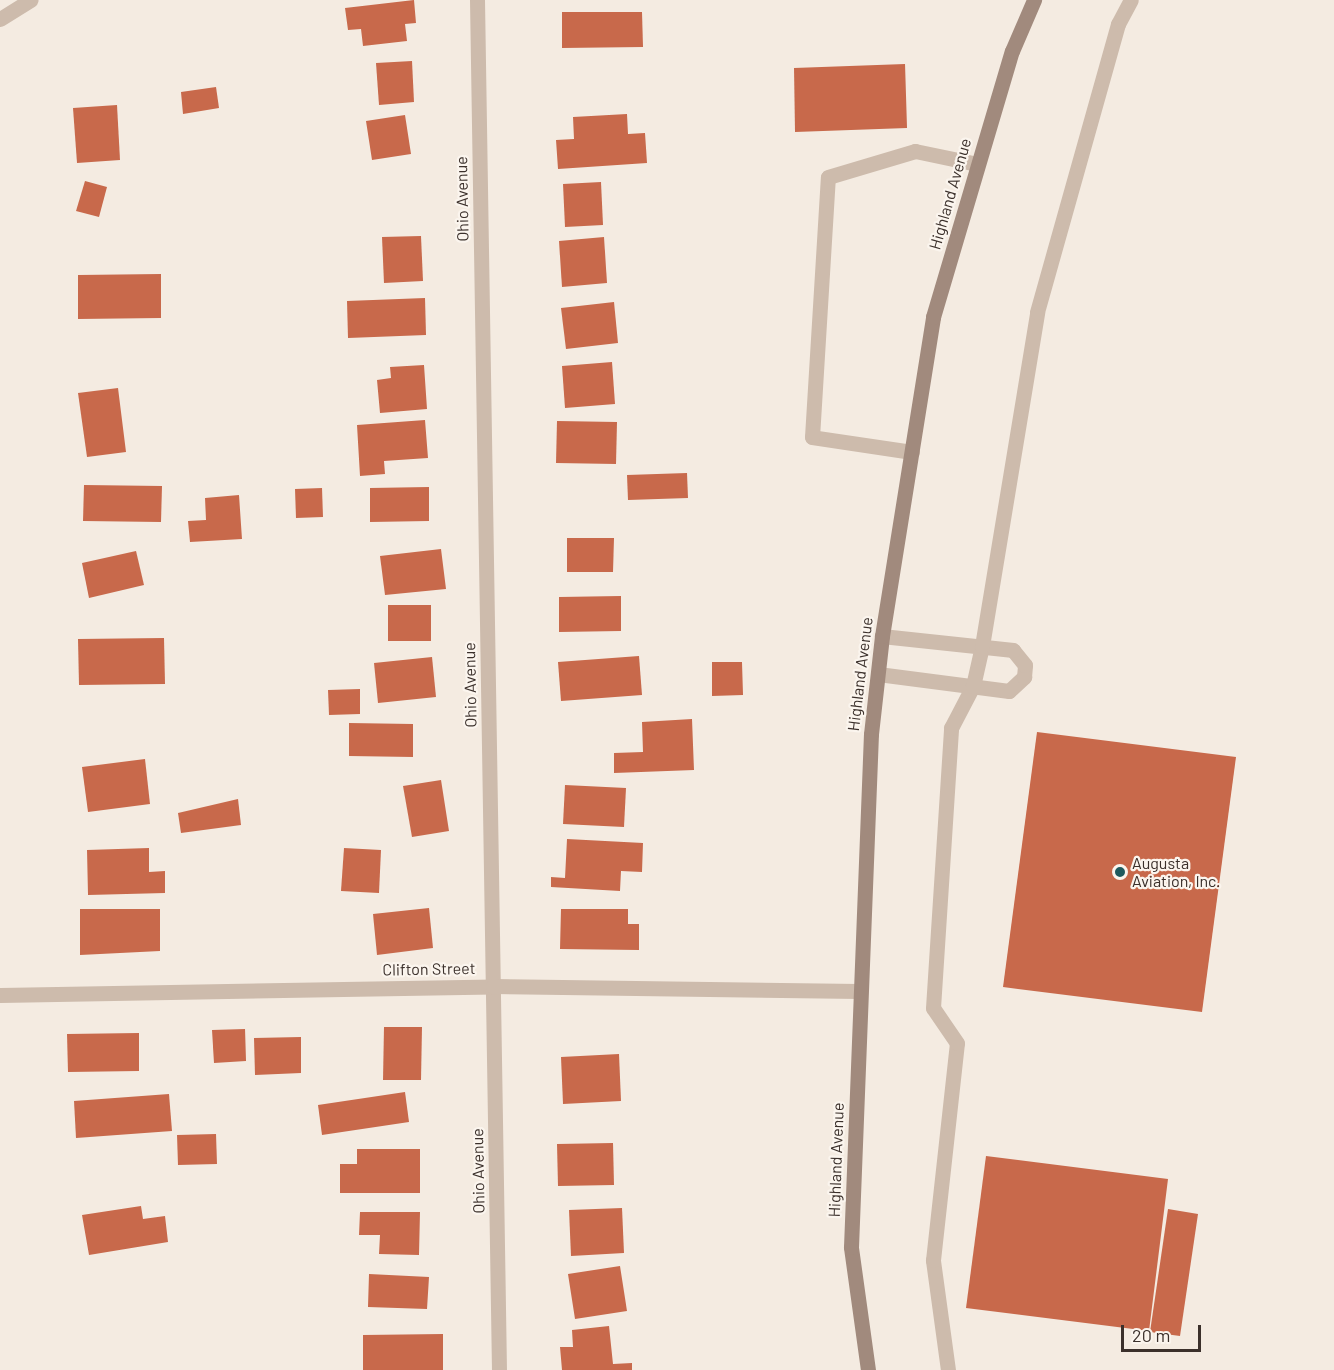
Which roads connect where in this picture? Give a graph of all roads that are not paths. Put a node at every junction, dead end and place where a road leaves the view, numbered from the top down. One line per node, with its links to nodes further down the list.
1 (31, 0): 5 (street)
2 (477, 0): 12 (street, Ohio Avenue)
3 (1034, 0): 6 (main road, Highland Avenue)
4 (1131, 0): 9 (street)
5 (0, 19)
6 (976, 164): 7 (main road, Highland Avenue); 7 (street)
7 (912, 452): 8 (main road, Highland Avenue)
8 (882, 636): 9 (street); 10 (main road, Highland Avenue)
9 (982, 645): 11 (street); 11 (street)
10 (878, 674): 11 (street); 13 (main road, Highland Avenue)
11 (973, 686): 17 (street)
12 (493, 986): 13 (street, Clifton Street); 14 (street, Clifton Street); 15 (street, Ohio Avenue)
13 (859, 992): 16 (main road, Highland Avenue)
14 (0, 995)
15 (499, 1370)
16 (868, 1370)
17 (948, 1370)

